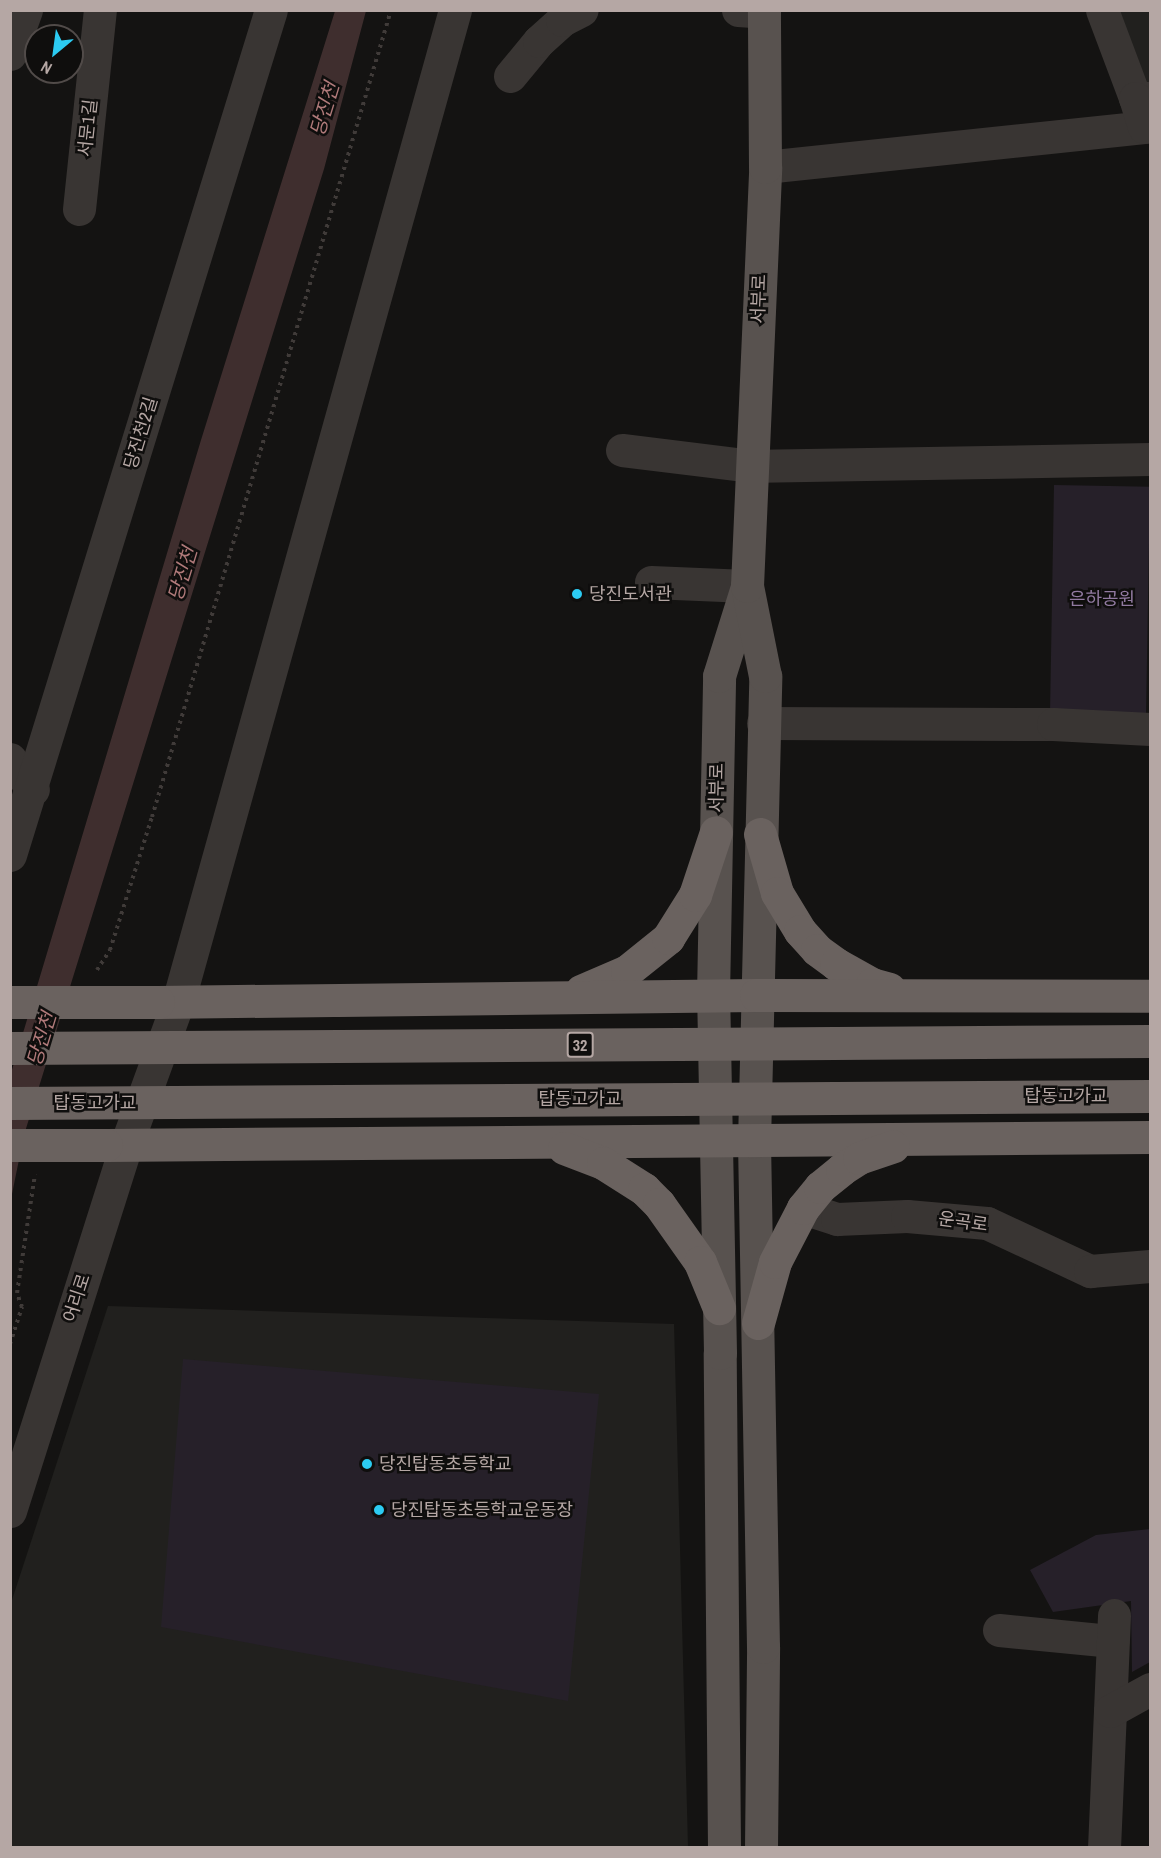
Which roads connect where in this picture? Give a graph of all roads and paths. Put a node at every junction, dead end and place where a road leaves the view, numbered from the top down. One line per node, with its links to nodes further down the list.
1 (26, 10): 9 (street)
2 (100, 10): 13 (street, 서문1길)
3 (271, 10): 22 (street, 당진천2길)
4 (391, 10): 26 (path)
5 (455, 10): 33 (street, 어리로)
6 (582, 10): 10 (street)
7 (1102, 10): 11 (street)
8 (756, 11): 12 (main road, 서부로)
9 (10, 54)
10 (510, 76)
11 (1145, 117): 12 (street)
12 (765, 167): 16 (main road, 서부로)
13 (79, 209)
14 (622, 450): 16 (street)
15 (1150, 459): 16 (street)
16 (753, 466): 18 (main road, 서부로)
17 (651, 582): 18 (street)
18 (747, 586): 19 (main road, 서부로); 23 (main road, 서부로)
19 (763, 723): 20 (street); 24 (main road, 서부로)
20 (1150, 729)
21 (10, 759): 22 (street)
22 (33, 789): 25 (street, 당진천2길)
23 (716, 832): 27 (main road, 서부로); 31 (highway)
24 (760, 834): 28 (main road, 서부로); 29 (highway)
25 (10, 855)
26 (92, 977)
27 (713, 995): 28 (highway); 31 (highway); 40 (main road, 서부로)
28 (756, 995): 29 (highway); 42 (main road, 서부로)
29 (908, 995): 30 (highway)
30 (1150, 996)
31 (550, 998): 33 (highway)
32 (10, 1002): 33 (highway, bridge)
33 (168, 1002): 44 (street, 어리로)
34 (1150, 1041): 35 (highway, 32, bridge)
35 (10, 1048)
36 (1150, 1096): 37 (highway, 탑동고가교, bridge)
37 (10, 1103)
38 (1150, 1137): 39 (highway)
39 (942, 1138): 42 (highway); 46 (highway)
40 (715, 1141): 41 (highway); 42 (highway); 48 (main road, 서부로)
41 (533, 1142): 44 (highway); 48 (highway)
42 (754, 1142): 49 (main road, 서부로)
43 (10, 1145): 44 (highway, bridge)
44 (116, 1145): 51 (street, 어리로)
45 (37, 1169): 50 (path)
46 (803, 1208): 47 (street, 운곡로); 49 (highway)
47 (1150, 1266)
48 (719, 1308): 55 (main road, 서부로)
49 (758, 1323): 56 (main road, 서부로)
50 (10, 1344)
51 (10, 1511)
52 (999, 1630): 54 (street)
53 (1150, 1689): 54 (street)
54 (1110, 1711): 57 (street)
55 (724, 1848)
56 (761, 1848)
57 (1104, 1848)

